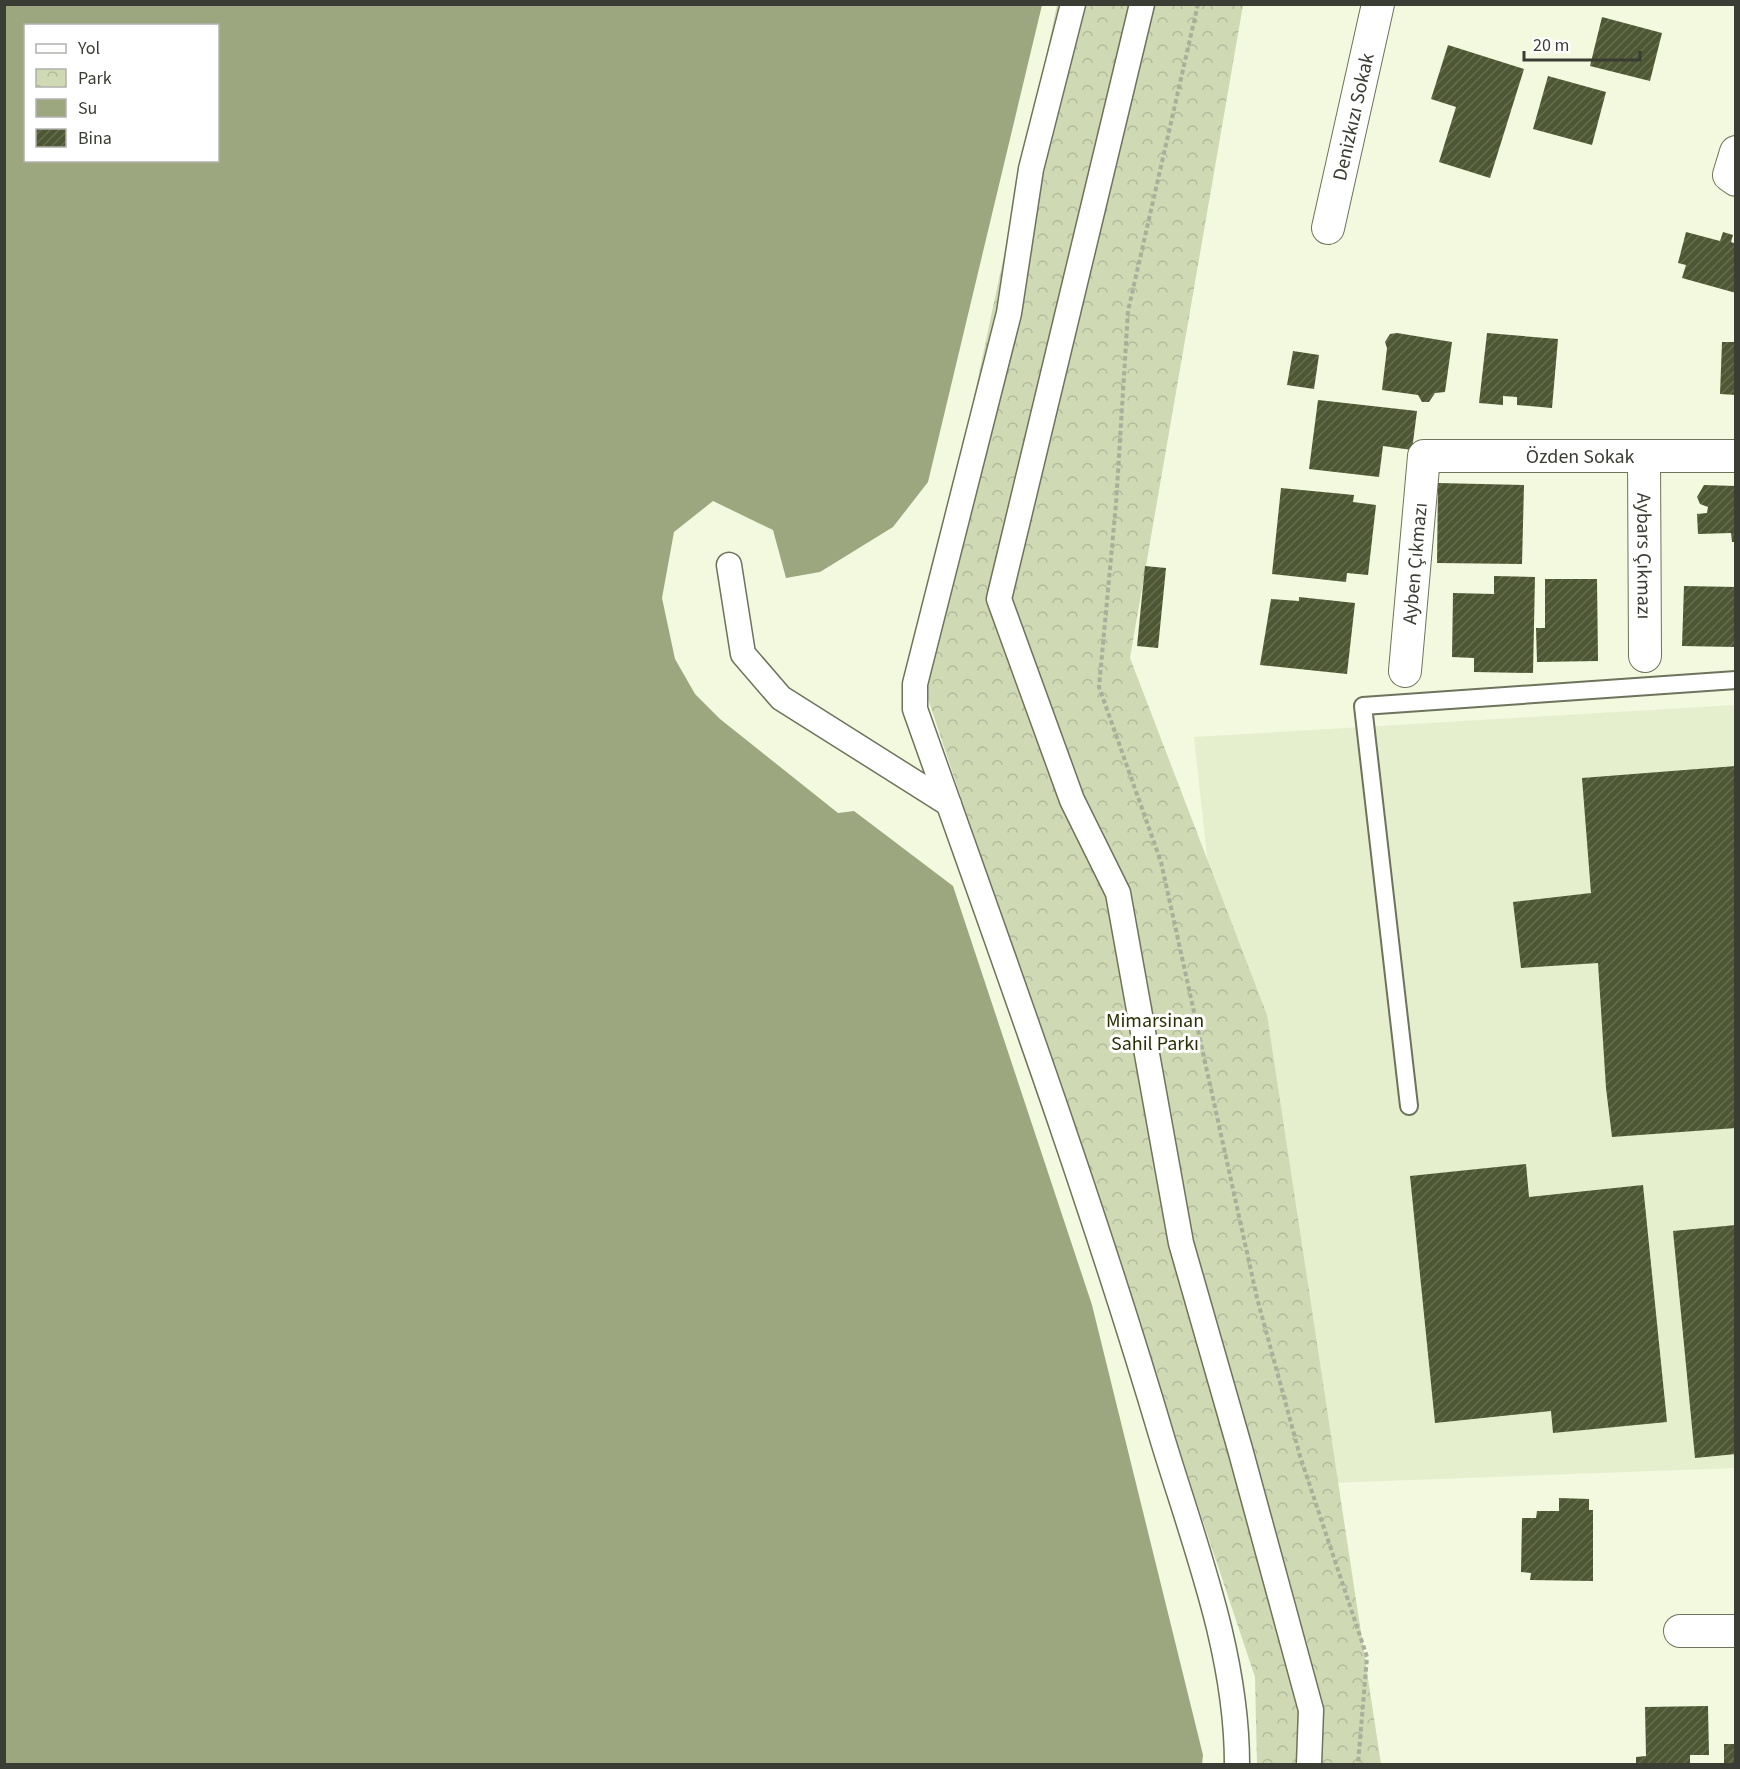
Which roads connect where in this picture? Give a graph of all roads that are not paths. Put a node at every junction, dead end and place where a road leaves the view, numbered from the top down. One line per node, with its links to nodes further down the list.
1 (1073, 4): 12 (street)
2 (1142, 4): 17 (street)
3 (1378, 4): 4 (street, Denizkızı Sokak)
4 (1328, 228)
5 (1424, 456): 6 (street, Özden Sokak); 10 (street, Ayben Çıkmazı)
6 (1644, 456): 7 (street, Özden Sokak); 9 (street, Aybars Çıkmazı)
7 (1736, 456)
8 (729, 565): 12 (street)
9 (1646, 656)
10 (1405, 671)
11 (1736, 680): 13 (lane)
12 (949, 804): 16 (street)
13 (1409, 1106)
14 (1680, 1631): 15 (street)
15 (1736, 1631)
16 (1237, 1764)
17 (1309, 1764)

